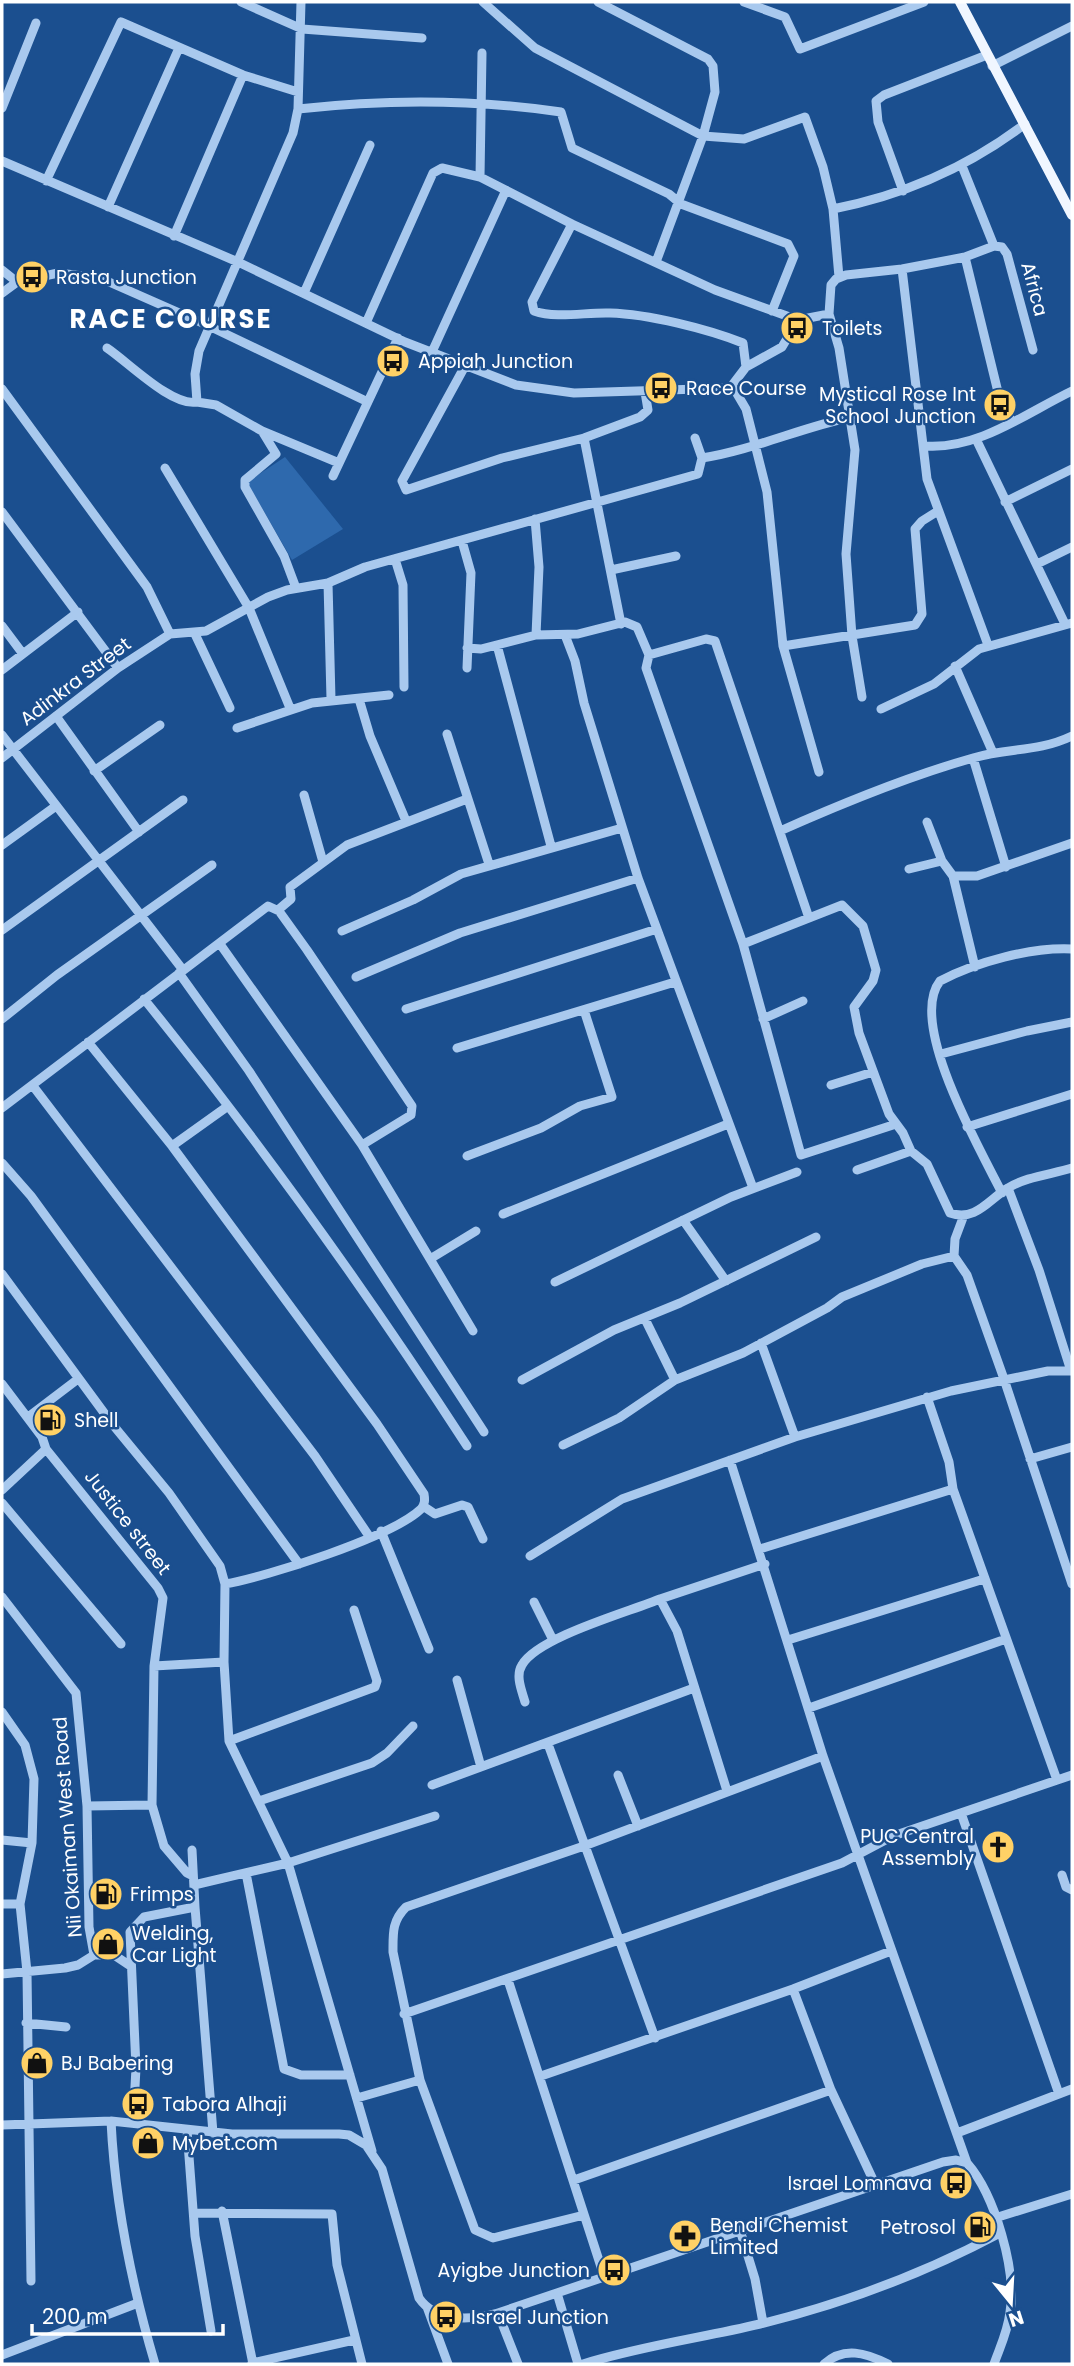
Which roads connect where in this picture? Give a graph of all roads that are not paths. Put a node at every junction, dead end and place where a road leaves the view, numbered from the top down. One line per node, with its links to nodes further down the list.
1 (241, 2): 10 (street)
2 (301, 2): 10 (street)
3 (483, 2): 22 (street)
4 (598, 2): 22 (street)
5 (744, 2): 6 (street)
6 (924, 2)
7 (960, 2): 14 (main road)
8 (36, 23): 19 (street)
9 (1072, 26): 15 (street)
10 (302, 29): 11 (street); 17 (street)
11 (422, 38)
12 (179, 48): 16 (street); 27 (street); 31 (street)
13 (482, 53): 18 (street)
14 (987, 55): 15 (main road); 29 (street)
15 (992, 66): 21 (main road)
16 (243, 75): 17 (street); 35 (street)
17 (298, 92): 20 (street)
18 (482, 102): 20 (street); 26 (street); 30 (street)
19 (2, 108)
20 (298, 109): 38 (street)
21 (1025, 124): 25 (street); 33 (main road)
22 (703, 136): 30 (street); 32 (street)
23 (370, 145): 45 (street)
24 (2, 161): 27 (street)
25 (962, 166): 29 (street); 36 (street, Africa)
26 (480, 177): 28 (street); 49 (street)
27 (46, 181): 31 (street)
28 (506, 190): 34 (street); 54 (street)
29 (903, 191): 32 (street)
30 (677, 200): 39 (street); 46 (street)
31 (108, 207): 35 (street)
32 (833, 208): 42 (street)
33 (1072, 215)
34 (572, 224): 39 (street); 56 (street)
35 (174, 236): 38 (street)
36 (994, 246): 37 (street); 53 (street, Africa)
37 (965, 257): 40 (street); 64 (street)
38 (238, 262): 45 (street); 50 (street)
39 (656, 262): 46 (street)
40 (902, 269): 42 (street); 70 (street)
41 (2, 270): 43 (street)
42 (839, 277): 47 (street)
43 (17, 282): 44 (street); 50 (street)
44 (2, 293)
45 (304, 293): 49 (street)
46 (772, 311): 48 (street)
47 (829, 314): 48 (street); 63 (street)
48 (798, 320): 56 (street)
49 (366, 323): 51 (street)
50 (209, 326): 61 (street); 62 (street)
51 (398, 338): 54 (street); 62 (street)
52 (107, 348): 61 (street)
53 (1033, 349)
54 (432, 352): 55 (street)
55 (465, 366): 60 (street); 66 (street)
56 (746, 367): 57 (street)
57 (733, 387): 60 (street); 69 (street)
58 (2, 389): 94 (street)
59 (1072, 391): 64 (street)
60 (645, 392): 66 (street)
61 (197, 402): 65 (street)
62 (368, 402): 72 (street)
63 (851, 417): 69 (street); 98 (street)
64 (1011, 421): 68 (street)
65 (262, 432): 72 (street); 88 (street)
66 (584, 438): 77 (street)
67 (695, 438): 71 (street)
68 (976, 439): 70 (street); 76 (street)
69 (754, 446): 71 (street); 101 (street)
70 (925, 446): 78 (street)
71 (702, 458): 77 (street)
72 (339, 463): 75 (street)
73 (164, 468): 89 (street)
74 (1072, 469): 76 (street)
75 (333, 477)
76 (1005, 502): 85 (street)
77 (597, 503): 80 (street); 86 (street)
78 (938, 511): 98 (street); 100 (street)
79 (2, 512): 90 (street)
80 (535, 519): 81 (street); 96 (street)
81 (463, 541): 84 (street); 102 (street)
82 (1072, 547): 85 (street)
83 (676, 556): 86 (street)
84 (395, 559): 87 (street); 109 (street)
85 (1037, 564): 91 (street)
86 (611, 569): 92 (street)
87 (328, 583): 88 (street); 112 (street)
88 (296, 588): 89 (street)
89 (249, 608): 95 (street); 115 (street)
90 (78, 612): 103 (street); 106 (street)
91 (1069, 623): 100 (street)
92 (621, 624): 97 (street); 104 (street)
93 (2, 626): 103 (street)
94 (170, 634): 95 (street); 106 (street, Adinkra Street)
95 (194, 634): 114 (street)
96 (536, 635): 97 (street); 99 (street)
97 (565, 635): 135 (street)
98 (852, 636): 101 (street); 111 (street)
99 (497, 645): 102 (street); 140 (street)
100 (988, 645): 105 (street)
101 (783, 646): 128 (street)
102 (467, 648): 107 (street)
103 (23, 654): 108 (street)
104 (649, 655): 136 (street); 157 (street)
105 (956, 666): 116 (street); 124 (street)
106 (118, 668): 117 (street, Adinkra Street)
107 (467, 668)
108 (2, 670)
109 (404, 688)
110 (389, 695): 113 (street)
111 (862, 697)
112 (331, 699): 113 (street); 115 (street)
113 (359, 699): 133 (street)
114 (230, 708)
115 (290, 708): 119 (street)
116 (881, 709)
117 (57, 716): 123 (street, Adinkra Street); 127 (street)
118 (160, 725): 127 (street)
119 (237, 728)
120 (447, 734): 130 (street)
121 (2, 735): 123 (street)
122 (1072, 736): 124 (street)
123 (13, 750): 125 (street, Adinkra Street); 132 (street)
124 (993, 753): 126 (street)
125 (2, 758)
126 (973, 758): 136 (street); 146 (street)
127 (94, 771): 137 (street)
128 (819, 772)
129 (304, 795): 143 (street)
130 (467, 799): 133 (street); 144 (street)
131 (183, 800): 137 (street)
132 (56, 806): 139 (street); 141 (street)
133 (406, 821): 143 (street)
134 (927, 822): 142 (street)
135 (622, 828): 140 (street); 149 (street)
136 (780, 831): 152 (street)
137 (139, 832): 141 (street)
138 (1072, 843): 146 (street)
139 (2, 845)
140 (551, 846): 144 (street)
141 (99, 861): 151 (street); 154 (street)
142 (942, 861): 147 (street); 148 (street)
143 (323, 862): 150 (street)
144 (489, 864): 155 (street)
145 (212, 865): 151 (street)
146 (1006, 867): 148 (street)
147 (909, 869)
148 (953, 876): 159 (street)
149 (638, 878): 153 (street); 161 (street)
150 (279, 909): 156 (street); 182 (street)
151 (141, 915): 160 (street); 167 (street)
152 (809, 918): 157 (street); 173 (street)
153 (657, 929): 162 (street); 165 (street)
154 (2, 930)
155 (342, 931)
156 (220, 944): 160 (street); 182 (street)
157 (743, 944): 168 (street)
158 (1072, 949): 159 (street)
159 (975, 967): 172 (street)
160 (181, 972): 163 (street); 213 (street)
161 (356, 977)
162 (675, 982): 166 (street); 179 (street)
163 (144, 999): 170 (street); 177 (street)
164 (803, 1001): 168 (street)
165 (406, 1009)
166 (584, 1010): 171 (street); 185 (street)
167 (2, 1019)
168 (763, 1019): 180 (street)
169 (1072, 1022): 172 (street)
170 (88, 1042): 175 (street); 183 (street)
171 (457, 1048)
172 (941, 1054): 181 (street)
173 (873, 1072): 174 (street); 180 (street)
174 (831, 1085)
175 (33, 1086): 178 (street); 226 (street)
176 (1072, 1094): 181 (street)
177 (228, 1106): 183 (street); 216 (street)
178 (2, 1108)
179 (727, 1124): 190 (street); 192 (street)
180 (896, 1124): 184 (street)
181 (967, 1127): 191 (street)
182 (362, 1145): 198 (street)
183 (173, 1146): 224 (street)
184 (911, 1151): 188 (street); 193 (street)
185 (467, 1156)
186 (2, 1163): 231 (street)
187 (1072, 1168): 191 (street)
188 (857, 1170)
189 (797, 1172): 190 (street)
190 (753, 1188): 194 (street)
191 (1005, 1190): 193 (street); 205 (street)
192 (503, 1214)
193 (964, 1215): 197 (street)
194 (683, 1220): 200 (street); 201 (street)
195 (476, 1231): 198 (street)
196 (816, 1237): 200 (street)
197 (954, 1256): 204 (street); 207 (street)
198 (430, 1259): 203 (street)
199 (2, 1274): 206 (street)
200 (726, 1281): 202 (street)
201 (555, 1282)
202 (645, 1319): 208 (street); 209 (street)
203 (473, 1331)
204 (761, 1343): 209 (street); 214 (street)
205 (1072, 1371): 207 (street)
206 (79, 1379): 212 (street); 233 (street)
207 (1004, 1379): 211 (street); 219 (street)
208 (522, 1380)
209 (675, 1380): 215 (street)
210 (2, 1384): 212 (street, Justice street)
211 (927, 1397): 214 (street); 221 (street)
212 (27, 1417): 218 (street, Justice street)
213 (484, 1432)
214 (795, 1437): 220 (street)
215 (563, 1445)
216 (467, 1446)
217 (1072, 1447): 219 (street)
218 (46, 1449): 222 (street); 245 (street, Justice street)
219 (1030, 1459): 234 (street)
220 (730, 1460): 228 (street); 229 (street)
221 (953, 1489): 228 (street); 232 (street)
222 (2, 1490)
223 (2, 1503): 242 (street)
224 (423, 1506): 225 (street); 227 (street)
225 (381, 1531): 226 (street); 243 (street)
226 (369, 1536): 231 (street)
227 (483, 1539)
228 (760, 1549): 230 (street)
229 (530, 1556)
230 (765, 1563): 236 (street); 241 (street)
231 (299, 1564): 233 (street)
232 (984, 1579): 239 (street); 241 (street)
233 (225, 1584): 244 (street)
234 (1072, 1584)
235 (2, 1597): 263 (street, Nii Okaiman West Road)
236 (660, 1599): 240 (street); 247 (street)
237 (534, 1601): 240 (street)
238 (354, 1609): 252 (street)
239 (1006, 1639): 249 (street); 258 (street)
240 (553, 1640): 248 (street)
241 (788, 1640): 249 (street)
242 (121, 1644)
243 (429, 1650)
244 (224, 1662): 245 (street); 252 (street)
245 (154, 1666): 262 (street, Justice street)
246 (457, 1680): 255 (street)
247 (694, 1688): 253 (street); 260 (street)
248 (525, 1702)
249 (809, 1708): 254 (street)
250 (2, 1712): 268 (street)
251 (413, 1726): 261 (street)
252 (229, 1741): 261 (street)
253 (548, 1744): 255 (street); 269 (street)
254 (823, 1756): 260 (street); 271 (street)
255 (481, 1767): 259 (street)
256 (618, 1775): 266 (street)
257 (1072, 1775): 258 (street)
258 (1056, 1780): 264 (street)
259 (432, 1785)
260 (727, 1791): 266 (street)
261 (258, 1801): 272 (street)
262 (152, 1805): 263 (street); 275 (street, Justice street)
263 (87, 1806): 282 (street, Nii Okaiman West Road)
264 (961, 1813): 271 (street); 297 (street)
265 (435, 1816): 272 (street)
266 (638, 1826): 269 (street)
267 (2, 1840): 268 (street)
268 (32, 1843): 278 (street)
269 (584, 1846): 280 (street); 288 (street)
270 (192, 1850): 275 (street)
271 (858, 1856): 280 (street); 281 (street)
272 (288, 1864): 273 (street); 292 (street)
273 (246, 1872): 275 (street); 292 (street)
274 (1062, 1875): 276 (street)
275 (193, 1880): 279 (street)
276 (1072, 1890)
277 (2, 1904): 278 (street)
278 (20, 1904): 284 (street)
279 (195, 1907): 283 (street); 304 (street)
280 (620, 1941): 286 (street); 291 (street)
281 (891, 1951): 287 (street); 305 (street)
282 (94, 1955): 283 (street); 284 (street)
283 (129, 1965): 300 (street)
284 (27, 1972): 285 (street); 289 (street)
285 (2, 1973)
286 (508, 1980): 288 (street); 293 (street)
287 (793, 1989): 291 (street); 296 (street)
288 (404, 2014): 294 (street)
289 (26, 2023): 290 (street); 302 (street)
290 (66, 2027)
291 (655, 2038): 293 (street)
292 (350, 2075): 298 (street)
293 (541, 2076): 308 (street)
294 (419, 2080): 298 (street); 313 (street)
295 (1072, 2089): 297 (street)
296 (831, 2090): 308 (street); 309 (street)
297 (1059, 2094): 305 (street)
298 (357, 2098): 306 (street)
299 (111, 2121): 300 (street); 302 (street); 320 (street)
300 (133, 2123): 303 (street)
301 (2, 2124): 302 (street)
302 (29, 2124): 318 (street)
303 (187, 2130): 304 (street); 312 (street)
304 (213, 2133): 306 (street)
305 (957, 2133): 307 (street)
306 (373, 2153): 321 (street)
307 (967, 2163): 309 (street); 314 (street)
308 (573, 2180): 313 (street)
309 (875, 2184): 315 (street)
310 (1072, 2194): 314 (street)
311 (222, 2211): 312 (street); 325 (street); 328 (street)
312 (194, 2213): 324 (street)
313 (584, 2215): 317 (street)
314 (995, 2218): 316 (street)
315 (740, 2230): 317 (street); 323 (street)
316 (1000, 2233): 323 (street); 335 (street)
317 (604, 2276): 319 (street)
318 (31, 2281)
319 (556, 2293): 322 (street); 332 (street)
320 (138, 2303): 326 (street); 327 (street)
321 (427, 2307): 322 (street); 330 (street)
322 (498, 2313): 331 (street)
323 (763, 2323): 332 (street)
324 (211, 2331)
325 (354, 2340): 328 (street); 329 (street)
326 (2, 2355)
327 (155, 2364)
328 (253, 2364)
329 (362, 2364)
330 (448, 2364)
331 (518, 2364)
332 (581, 2364)
333 (824, 2364): 334 (street)
334 (888, 2364)
335 (994, 2364)

